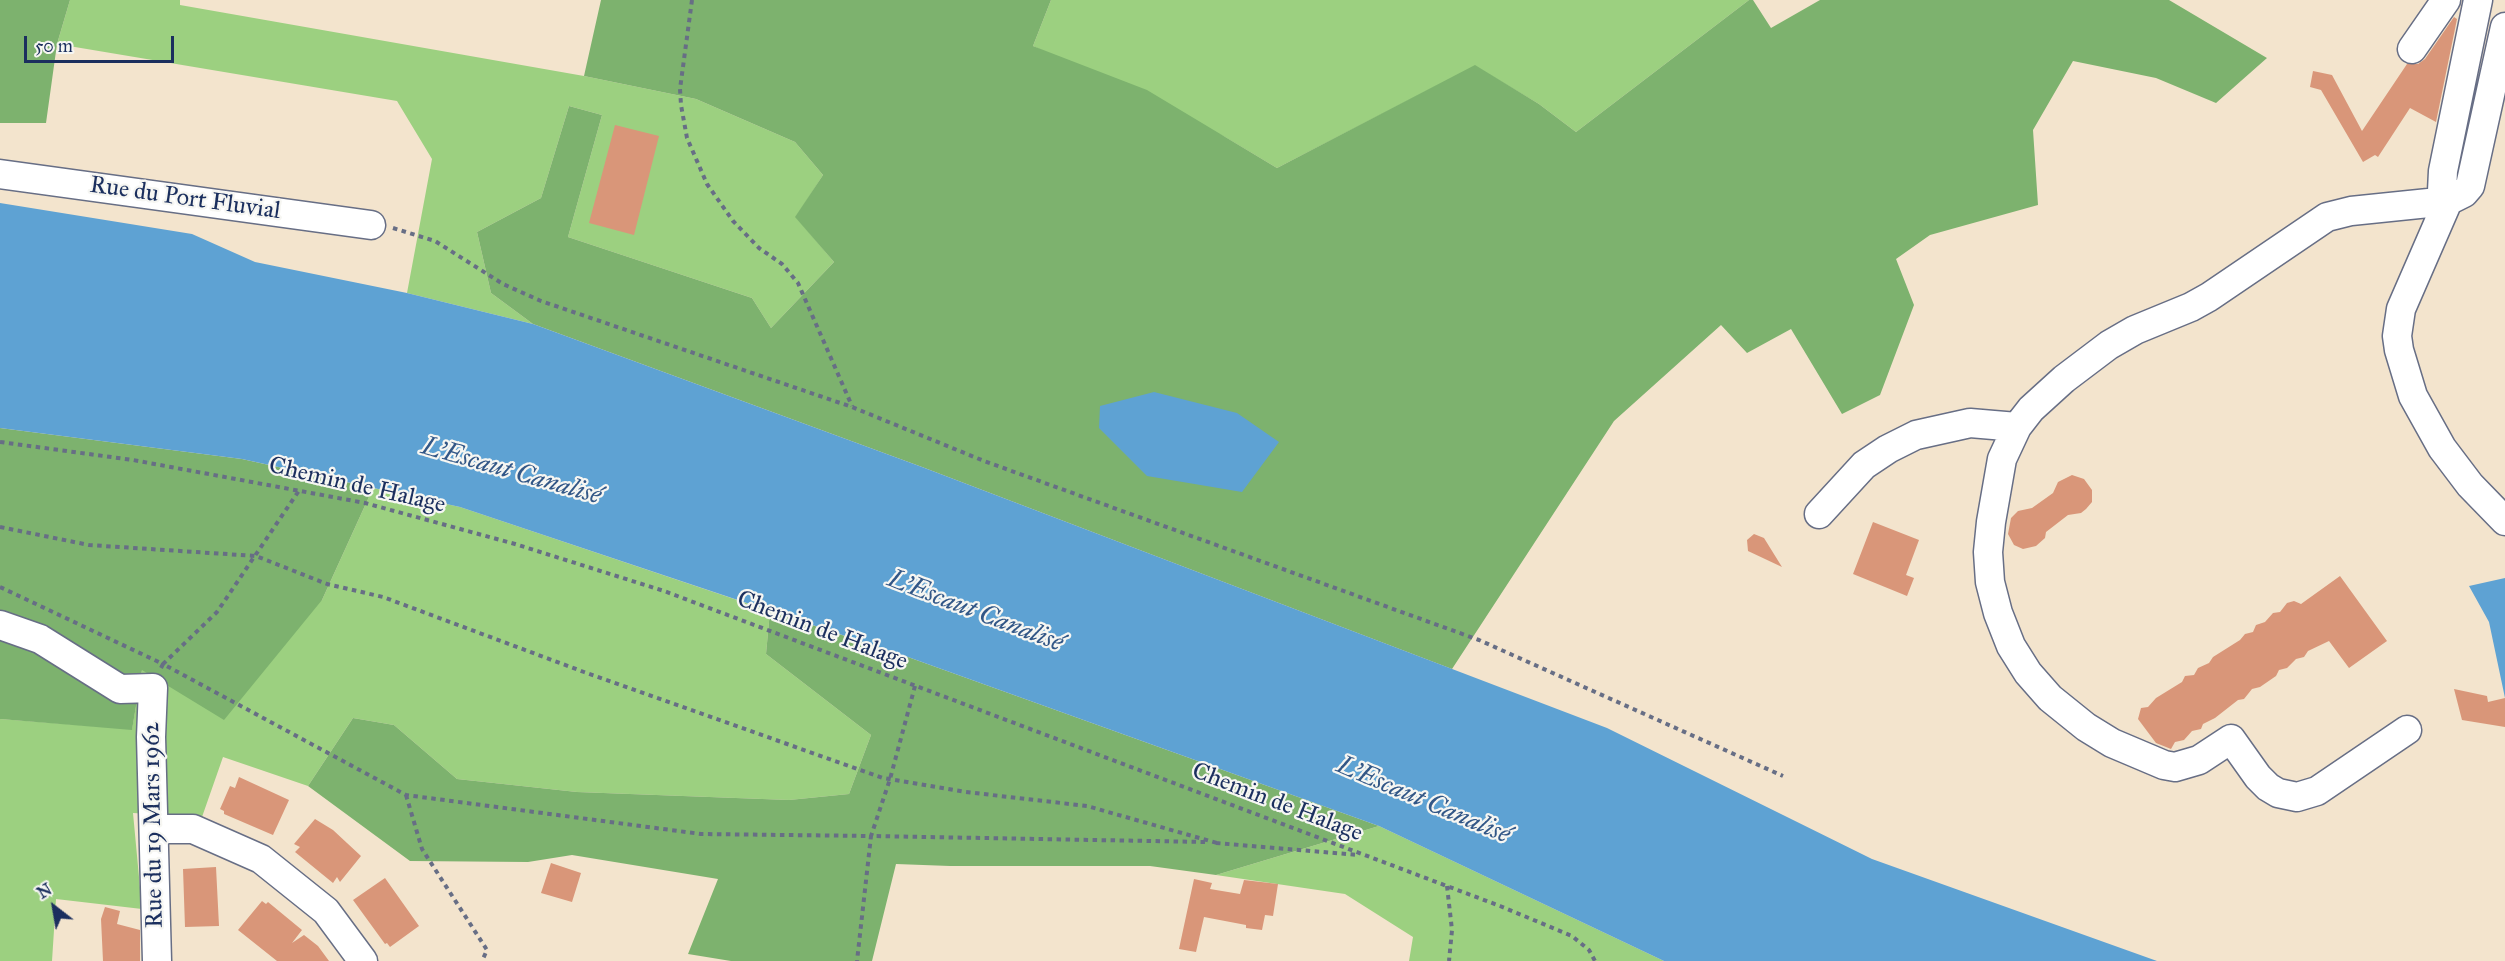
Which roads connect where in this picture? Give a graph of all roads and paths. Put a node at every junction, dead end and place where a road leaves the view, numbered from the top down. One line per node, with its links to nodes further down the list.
1 (692, 0): 9 (path)
2 (2446, 0): 5 (street)
3 (2478, 0): 7 (street)
4 (2505, 27): 7 (street)
5 (2412, 49)
6 (0, 174): 8 (street, Rue du Port Fluvial)
7 (2448, 201): 10 (street); 14 (street)
8 (370, 225): 9 (path)
9 (852, 407): 22 (path)
10 (2017, 427): 13 (street); 21 (street)
11 (0, 442): 12 (path, Chemin de Halage)
12 (300, 489): 16 (path); 20 (path, Chemin de Halage)
13 (1819, 514)
14 (2505, 521)
15 (0, 527): 16 (path)
16 (256, 556): 19 (path); 23 (path)
17 (0, 586): 19 (path)
18 (0, 625): 19 (street)
19 (158, 676): 24 (path); 25 (street, Rue du 19 Mars 1962)
20 (915, 686): 23 (path); 28 (path, Chemin de Halage)
21 (2407, 730)
22 (1783, 776)
23 (890, 779): 26 (path); 27 (path)
24 (406, 795): 26 (path); 32 (path)
25 (154, 829): 30 (street, Rue du 19 Mars 1962); 31 (street)
26 (871, 836): 27 (path); 33 (path)
27 (1217, 843): 28 (path)
28 (1366, 855): 29 (path, Chemin de Halage)
29 (1448, 886): 34 (path); 35 (path, Chemin de Halage)
30 (157, 961)
31 (363, 961)
32 (482, 961)
33 (857, 961)
34 (1449, 961)
35 (1595, 961)

